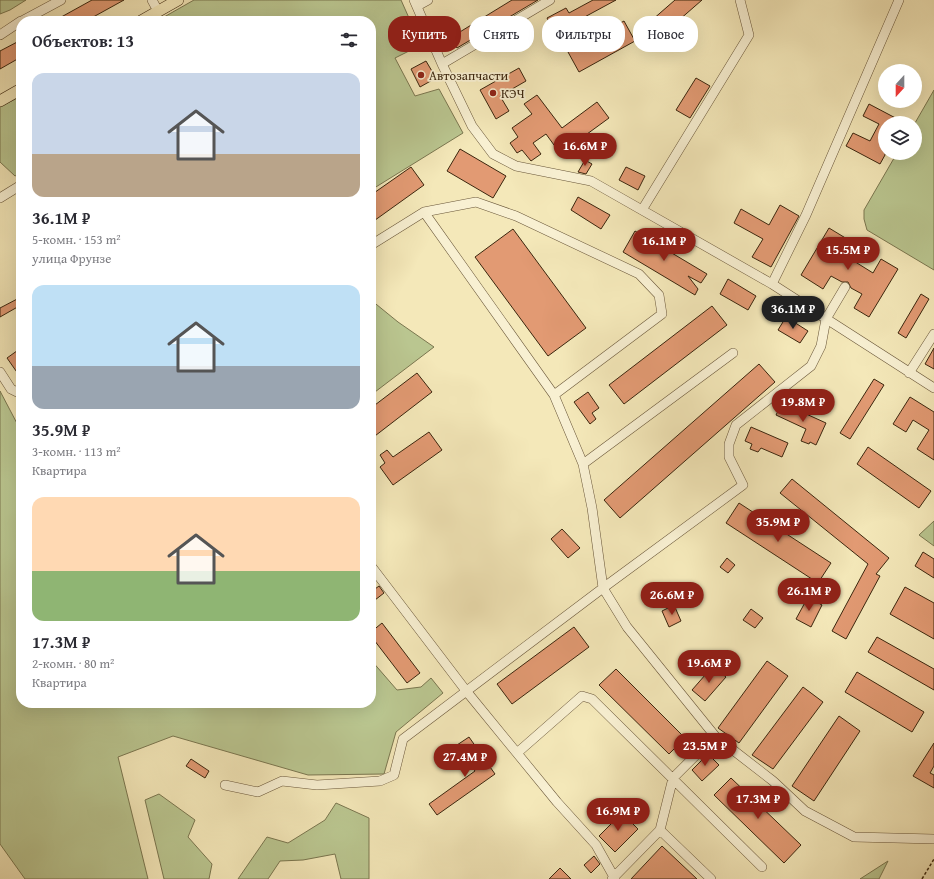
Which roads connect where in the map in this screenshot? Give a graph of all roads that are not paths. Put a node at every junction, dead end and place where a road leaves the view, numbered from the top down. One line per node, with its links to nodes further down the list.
1 (61, 0): 10 (street)
2 (152, 0): 9 (street)
3 (178, 0): 9 (main road)
4 (428, 0): 8 (street)
5 (550, 0): 14 (street)
6 (740, 0): 19 (street)
7 (899, 0): 22 (street)
8 (415, 3): 14 (street)
9 (158, 11): 11 (main road)
10 (31, 16)
11 (150, 16)
12 (16, 25): 13 (street)
13 (0, 36)
14 (442, 64): 19 (street)
15 (16, 92): 16 (main road)
16 (0, 101)
17 (16, 188): 18 (street)
18 (0, 198)
19 (642, 210): 22 (street)
20 (424, 212): 21 (street); 31 (street); 31 (street)
21 (376, 242)
22 (772, 284): 24 (street)
23 (845, 287): 24 (street)
24 (826, 319): 28 (street); 34 (street)
25 (934, 334): 28 (street)
26 (733, 353): 32 (street)
27 (0, 372): 30 (street)
28 (909, 373): 29 (street)
29 (934, 388)
30 (16, 392)
31 (554, 395): 32 (street)
32 (583, 464): 34 (street)
33 (376, 573): 35 (street)
34 (603, 588): 35 (street); 36 (street)
35 (467, 692): 37 (street); 39 (street)
36 (715, 736): 38 (street); 41 (street)
37 (517, 752): 38 (street); 43 (street)
38 (673, 778): 40 (street); 42 (street)
39 (226, 785)
40 (660, 830): 43 (street); 44 (street)
41 (934, 839)
42 (762, 867)
43 (614, 878)
44 (711, 879)

